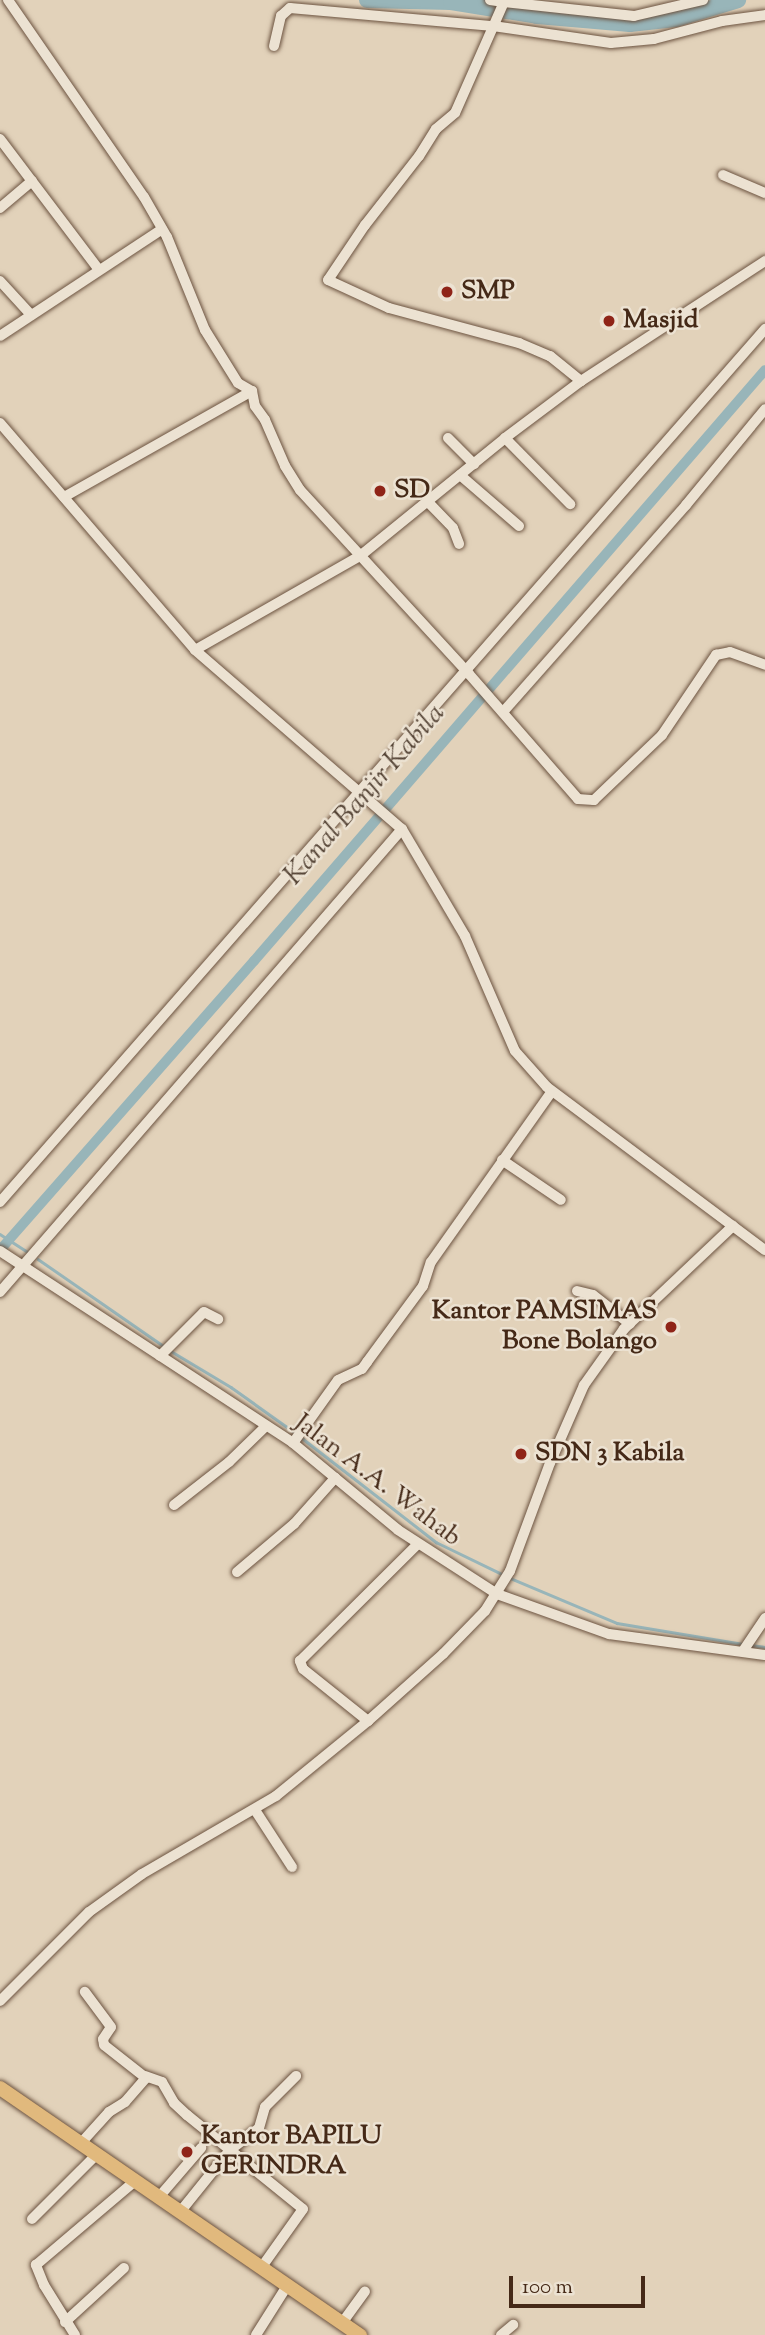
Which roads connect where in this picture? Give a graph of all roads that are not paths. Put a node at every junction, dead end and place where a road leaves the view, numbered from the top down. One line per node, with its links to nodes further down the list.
1 (8, 0): 13 (street)
2 (490, 0): 4 (street)
3 (703, 0): 4 (street)
4 (503, 4): 6 (street)
5 (765, 15): 6 (street)
6 (494, 22): 7 (street); 20 (street)
7 (274, 46)
8 (0, 139): 10 (street)
9 (723, 174): 11 (street)
10 (32, 181): 12 (street); 15 (street)
11 (765, 193)
12 (0, 208)
13 (162, 229): 15 (street); 21 (street)
14 (765, 261): 20 (street)
15 (99, 270): 17 (street)
16 (0, 281): 17 (street)
17 (31, 316): 19 (street)
18 (765, 329): 36 (street)
19 (0, 336)
20 (581, 381): 25 (street)
21 (252, 391): 28 (street); 33 (street)
22 (765, 409): 37 (street)
23 (0, 424): 28 (street)
24 (448, 438): 26 (street)
25 (505, 438): 26 (street); 30 (street)
26 (474, 464): 27 (street)
27 (460, 475): 29 (street); 31 (street)
28 (64, 497): 34 (street)
29 (428, 502): 32 (street); 33 (street)
30 (570, 504)
31 (519, 526)
32 (459, 544)
33 (360, 556): 34 (street); 36 (street)
34 (195, 650): 38 (street)
35 (765, 665): 37 (street)
36 (467, 672): 37 (street); 38 (street)
37 (499, 708)
38 (363, 793): 39 (street); 43 (street)
39 (399, 826): 40 (street); 47 (street)
40 (552, 1091): 41 (street); 44 (street)
41 (502, 1160): 42 (street); 54 (street)
42 (561, 1200)
43 (0, 1202)
44 (733, 1226): 45 (street); 51 (street)
45 (765, 1250)
46 (0, 1251): 47 (street, Jalan A.A. Wahab)
47 (17, 1263): 49 (street); 52 (street, Jalan A.A. Wahab)
48 (577, 1291): 51 (street)
49 (0, 1292)
50 (218, 1319): 52 (street)
51 (630, 1324): 59 (street)
52 (166, 1351): 53 (street, Jalan A.A. Wahab)
53 (266, 1426): 54 (street, Jalan A.A. Wahab); 56 (street)
54 (297, 1439): 55 (street, Jalan A.A. Wahab)
55 (335, 1478): 57 (street, Jalan A.A. Wahab); 58 (street)
56 (174, 1505)
57 (418, 1544): 59 (street, Jalan A.A. Wahab); 63 (street)
58 (237, 1572)
59 (500, 1590): 61 (street, Jalan A.A. Wahab); 63 (street)
60 (765, 1618): 61 (street)
61 (747, 1646): 62 (street, Jalan A.A. Wahab)
62 (765, 1656)
63 (368, 1721): 64 (street)
64 (255, 1810): 65 (street); 67 (street)
65 (292, 1867)
66 (85, 1992): 68 (street)
67 (0, 2001)
68 (145, 2076): 71 (street); 73 (street)
69 (296, 2076): 73 (street)
70 (0, 2088): 71 (main road)
71 (81, 2143): 74 (main road)
72 (201, 2148): 76 (street)
73 (230, 2150): 77 (street); 80 (street)
74 (97, 2154): 75 (main road); 78 (street)
75 (135, 2181): 76 (main road); 83 (street)
76 (159, 2197): 77 (main road)
77 (180, 2212): 80 (main road)
78 (32, 2219)
79 (124, 2268): 83 (street)
80 (261, 2268): 81 (main road)
81 (288, 2286): 84 (main road); 87 (street)
82 (365, 2291): 84 (street)
83 (65, 2322): 86 (street)
84 (342, 2323): 88 (main road)
85 (513, 2325): 89 (street)
86 (75, 2335)
87 (256, 2335)
88 (360, 2335)
89 (501, 2335)

